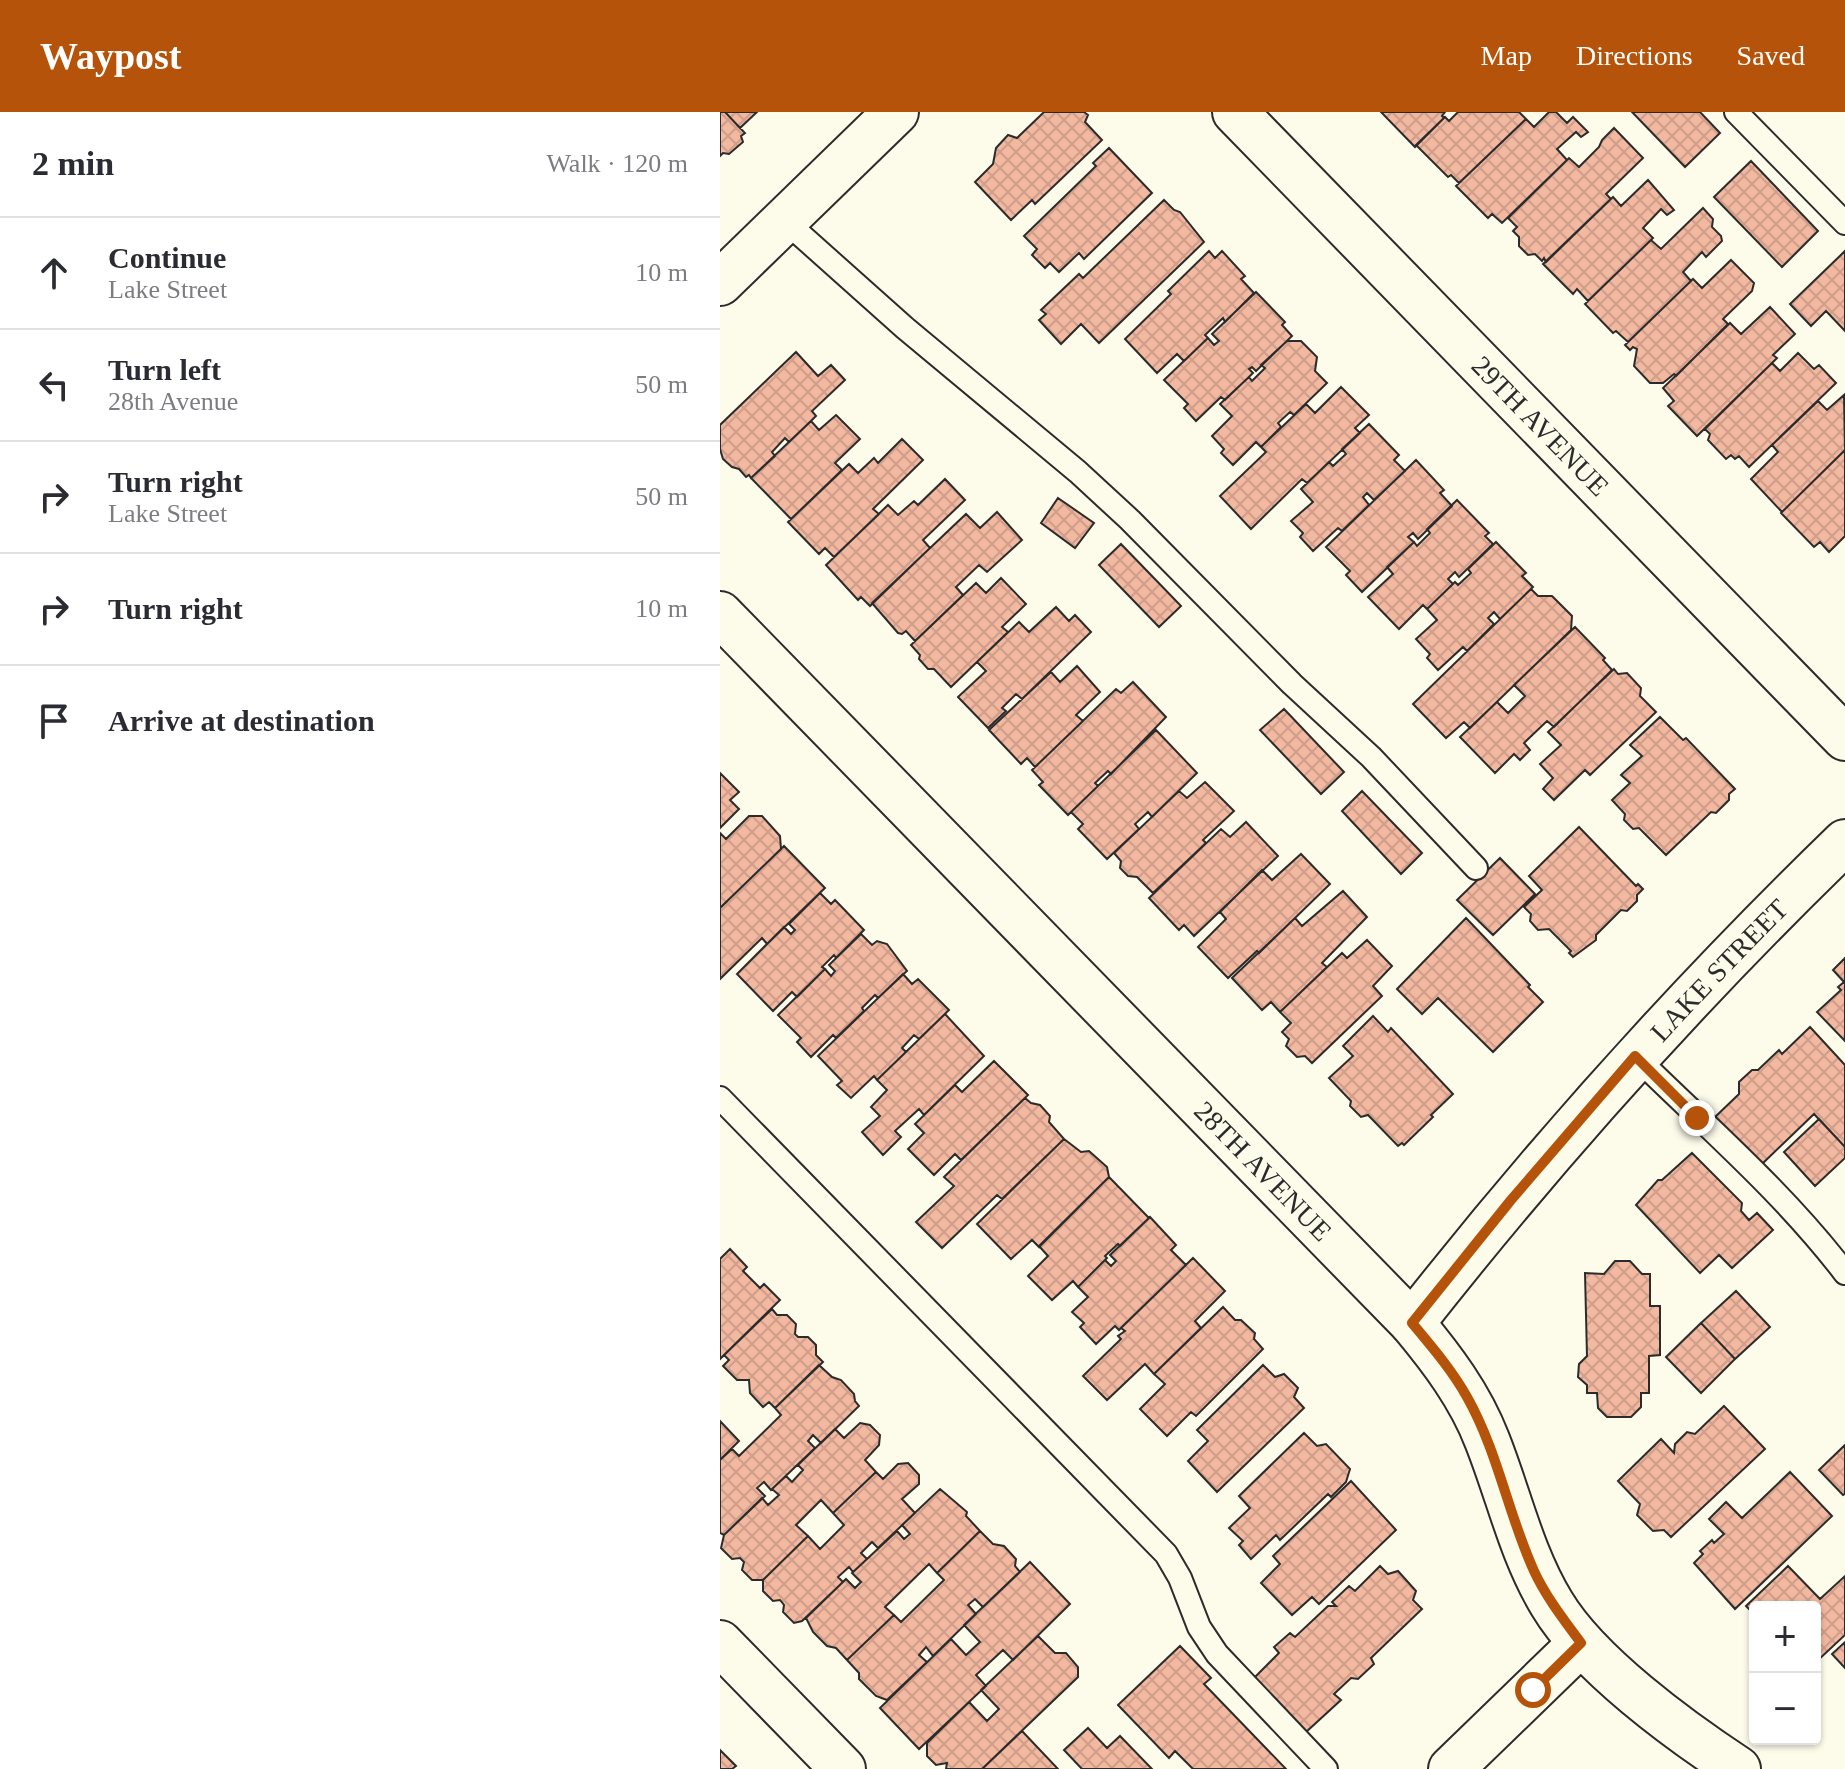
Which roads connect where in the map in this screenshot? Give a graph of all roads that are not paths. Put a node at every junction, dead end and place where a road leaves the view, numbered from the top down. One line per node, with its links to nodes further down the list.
1 (896, 112): 4 (street)
2 (1235, 112): 8 (street, 29TH AVENUE)
3 (1736, 112): 5 (lane)
4 (784, 220): 6 (street); 10 (lane)
5 (1845, 223)
6 (720, 283)
7 (720, 614): 14 (street, 28TH AVENUE)
8 (1845, 738)
9 (1845, 842): 11 (street, LAKE STREET)
10 (1476, 868)
11 (1635, 1056): 13 (lane); 14 (street, LAKE STREET)
12 (720, 1098): 18 (lane)
13 (1845, 1273)
14 (1412, 1323): 16 (street, 28TH AVENUE)
15 (720, 1643): 17 (street)
16 (1581, 1643): 19 (street); 20 (street, 28TH AVENUE)
17 (843, 1769)
18 (1326, 1769)
19 (1451, 1769)
20 (1738, 1769)

